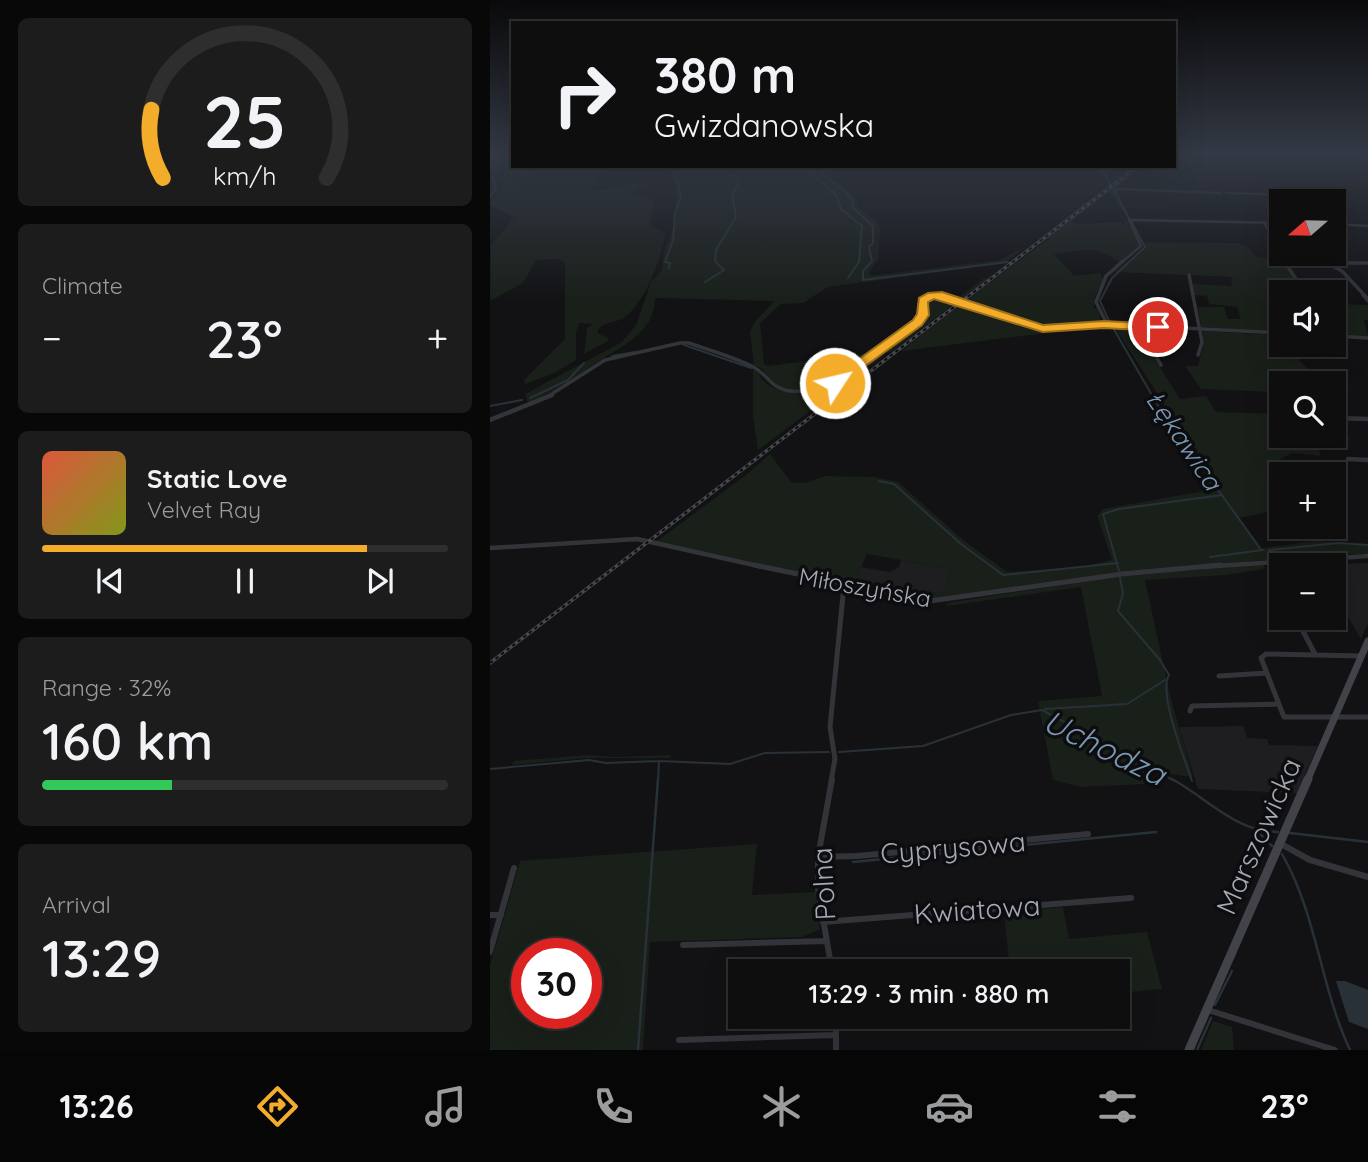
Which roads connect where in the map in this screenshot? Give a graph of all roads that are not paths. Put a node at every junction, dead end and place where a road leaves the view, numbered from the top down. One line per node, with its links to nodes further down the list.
1 (1264, 222): 2 (street); 7 (street); 9 (street)
2 (1269, 222)
3 (1346, 225): 4 (street)
4 (1368, 226)
5 (1368, 263): 8 (street)
6 (1189, 275): 11 (street)
7 (1296, 280)
8 (1368, 299)
9 (1104, 324): 10 (street); 19 (street)
10 (1138, 326): 11 (street); 16 (street)
11 (1199, 329): 12 (street); 15 (street)
12 (1269, 332)
13 (1346, 337): 14 (street)
14 (1368, 338)
15 (1198, 355)
16 (1161, 365)
17 (1346, 418): 18 (street)
18 (1368, 419)
19 (490, 420)
20 (1348, 459): 21 (street)
21 (1368, 460)
22 (490, 548): 24 (street, Miłoszyńska)
23 (1368, 556): 24 (street, Miłoszyńska)
24 (844, 585): 37 (street, Polna)
25 (1302, 630): 27 (street)
26 (1368, 641): 28 (street, Marszowicka)
27 (1315, 654): 28 (street); 29 (street)
28 (1361, 656): 34 (street, Marszowicka)
29 (1267, 673): 30 (street); 31 (street)
30 (1219, 676)
31 (1279, 705): 32 (street); 34 (street)
32 (1190, 711)
33 (1368, 717): 34 (street)
34 (1335, 718): 36 (street, Marszowicka)
35 (1088, 834): 37 (street, Cyprysowa)
36 (1280, 843): 39 (street); 48 (street, Marszowicka)
37 (818, 857): 43 (street, Polna)
38 (514, 868): 42 (street)
39 (1368, 877)
40 (1131, 898): 43 (street, Kwiatowa)
41 (490, 915): 42 (street)
42 (501, 915): 46 (street)
43 (823, 922): 44 (street, Polna)
44 (827, 941): 45 (street); 47 (street, Polna)
45 (683, 946)
46 (490, 952)
47 (830, 959)
48 (1207, 1009): 53 (street, Marszowicka); 54 (street)
49 (836, 1029): 50 (street)
50 (836, 1035): 51 (street); 52 (street)
51 (679, 1040)
52 (836, 1050)
53 (1189, 1050)
54 (1335, 1050)

